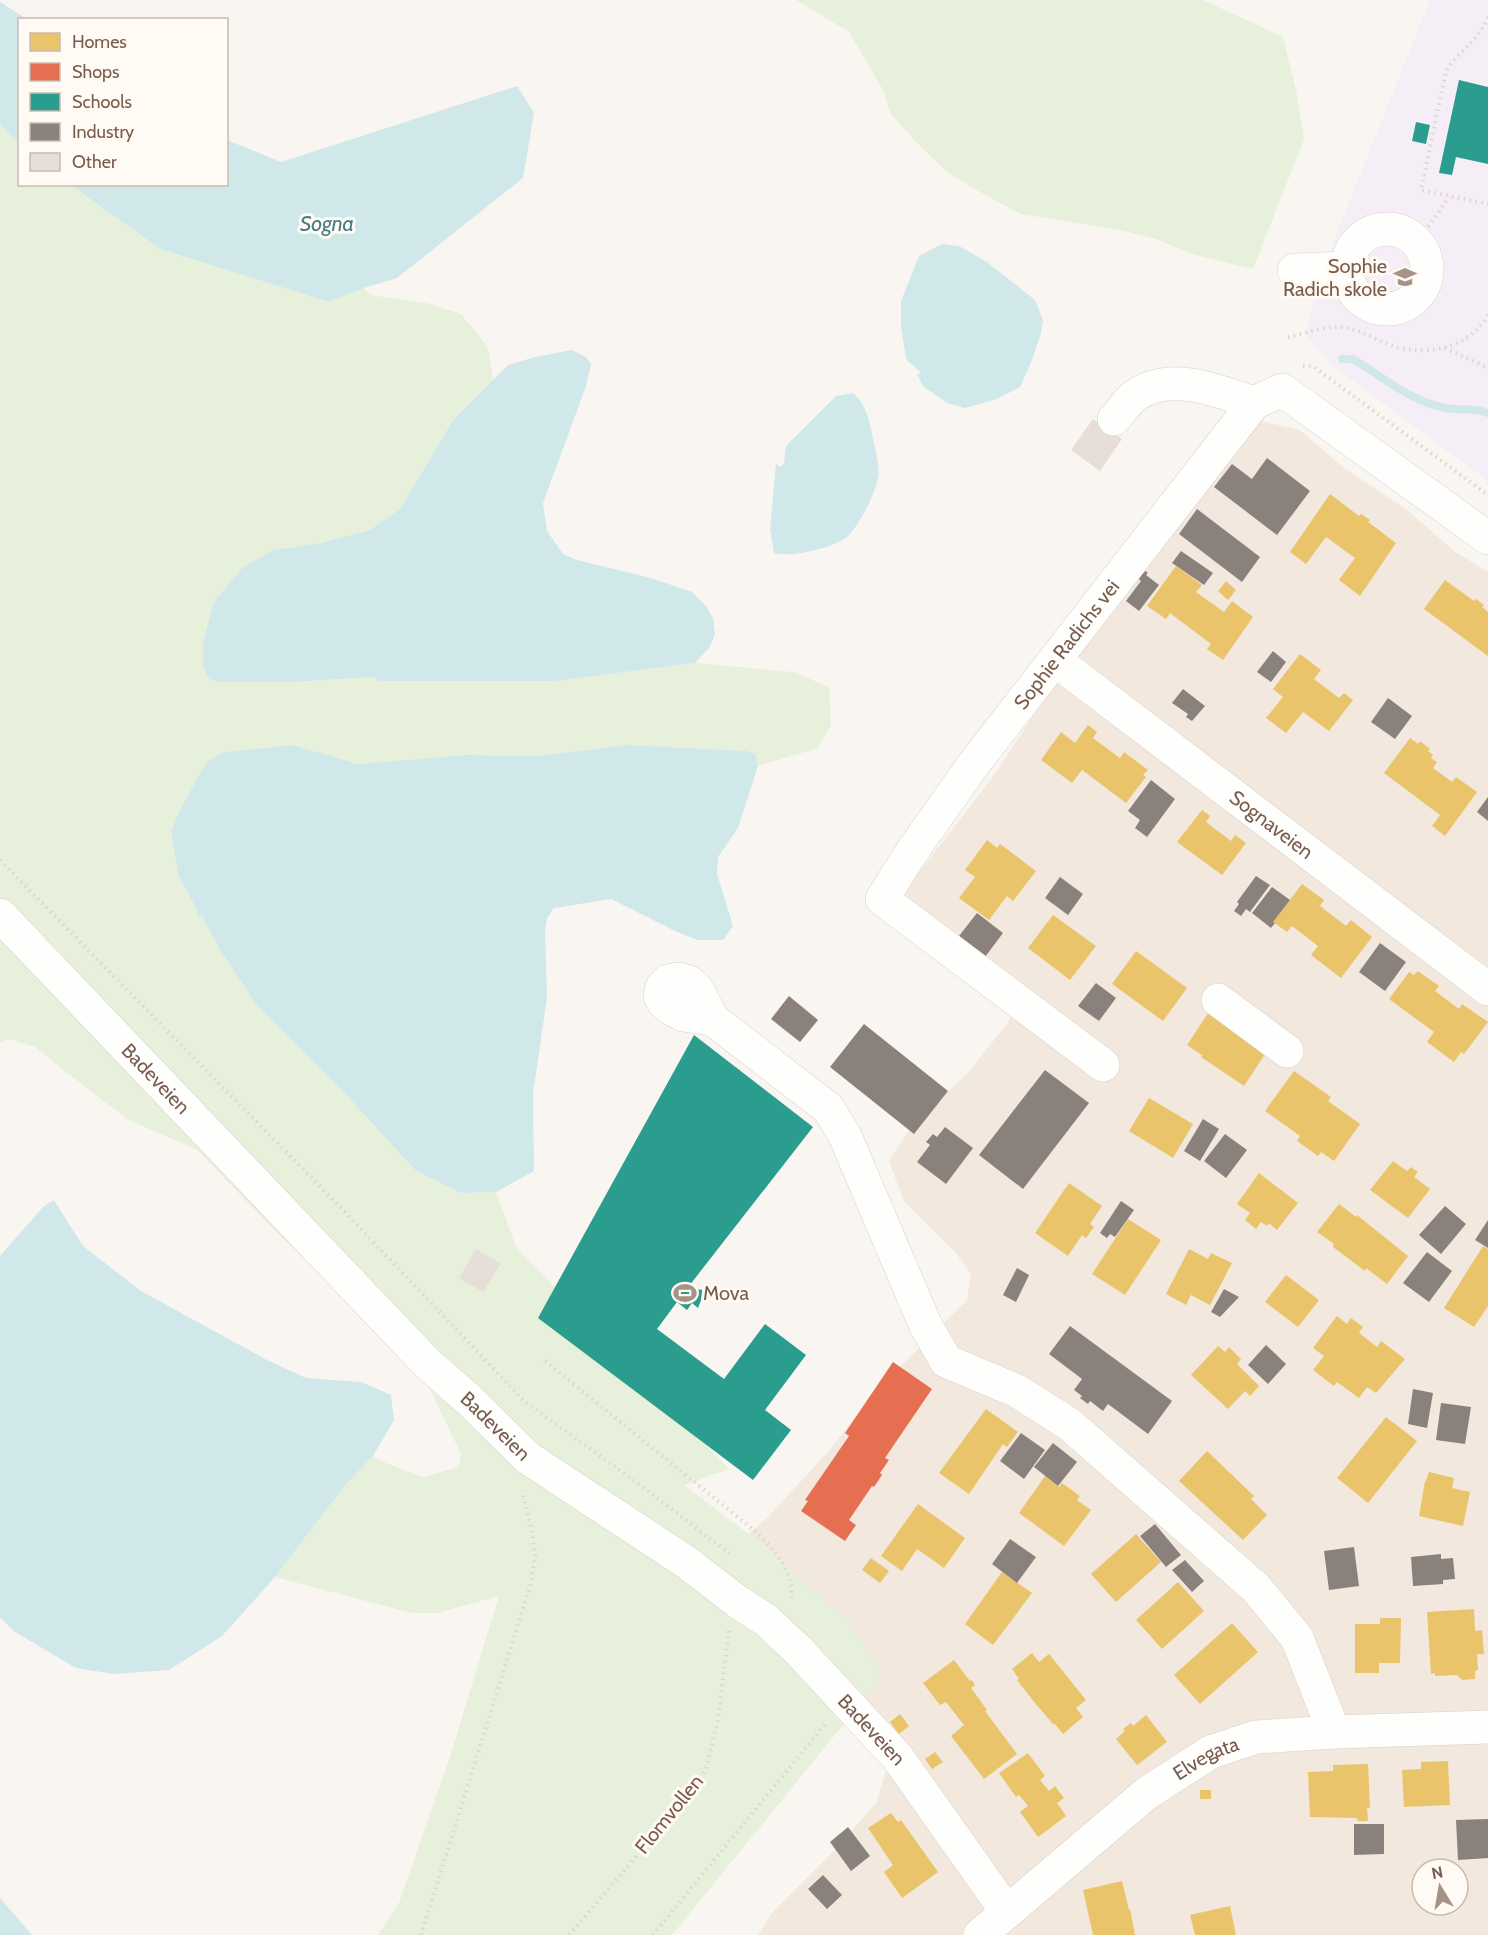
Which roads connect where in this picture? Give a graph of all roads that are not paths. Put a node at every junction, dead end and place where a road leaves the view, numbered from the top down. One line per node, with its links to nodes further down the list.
1 (1346, 268): 1 (street); 2 (street)
2 (1294, 270)
3 (1254, 403): 4 (street); 5 (street, Sophie Radichs vei); 6 (street, Sophie Radichs vei)
4 (1114, 419)
5 (1488, 538)
6 (1055, 660): 8 (street, Sognaveien); 12 (street, Sophie Radichs vei)
7 (0, 915): 15 (street, Badeveien)
8 (1488, 989)
9 (1218, 1000): 11 (street)
10 (712, 1019): 14 (street)
11 (1287, 1051)
12 (1103, 1065)
13 (1488, 1727): 14 (street, Elvegata)
14 (1334, 1732): 15 (street, Elvegata)
15 (1007, 1912): 16 (street, Elvegata)
16 (982, 1934)

